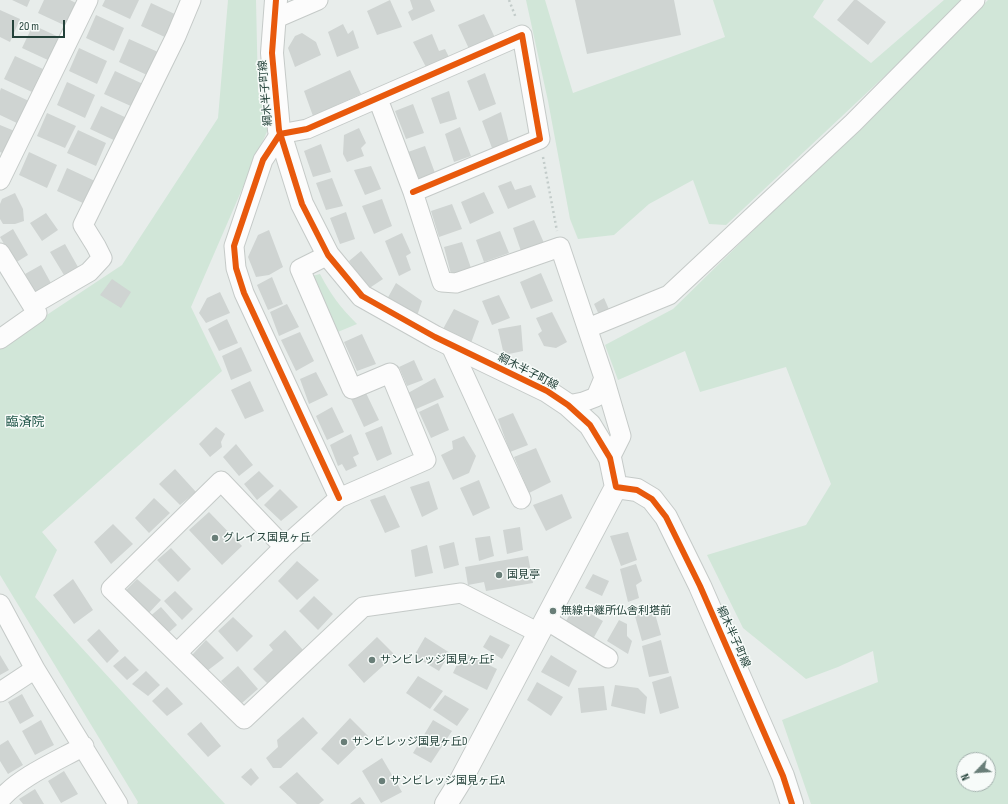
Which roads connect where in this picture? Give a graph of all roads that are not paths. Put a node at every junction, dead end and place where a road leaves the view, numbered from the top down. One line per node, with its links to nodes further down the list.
1 (88, 0): 8 (street)
2 (318, 0): 5 (street)
3 (975, 0): 13 (street)
4 (186, 2): 12 (street)
5 (275, 9): 7 (street, 綱木半子町線)
6 (378, 99): 7 (street); 9 (street); 9 (street)
7 (280, 134): 11 (street, 綱木半子町線); 20 (street)
8 (0, 180)
9 (412, 192): 13 (street)
10 (0, 252): 12 (street)
11 (328, 255): 15 (street, 綱木半子町線); 20 (street)
12 (32, 305): 14 (street)
13 (588, 328): 16 (street)
14 (0, 339)
15 (450, 344): 17 (street, 綱木半子町線); 21 (street)
16 (604, 378): 17 (street); 18 (street)
17 (568, 405): 18 (street, 綱木半子町線)
18 (610, 458): 19 (street, 綱木半子町線)
19 (616, 487): 24 (street); 33 (street, 綱木半子町線)
20 (339, 498): 22 (street)
21 (520, 499)
22 (284, 546): 25 (street); 25 (street)
23 (0, 604): 27 (street)
24 (542, 626): 25 (street); 26 (street); 32 (street)
25 (177, 653)
26 (608, 658)
27 (35, 669): 28 (street); 29 (street)
28 (0, 692)
29 (84, 746): 30 (street); 31 (street)
30 (0, 800)
31 (118, 804)
32 (446, 804)
33 (792, 804)

